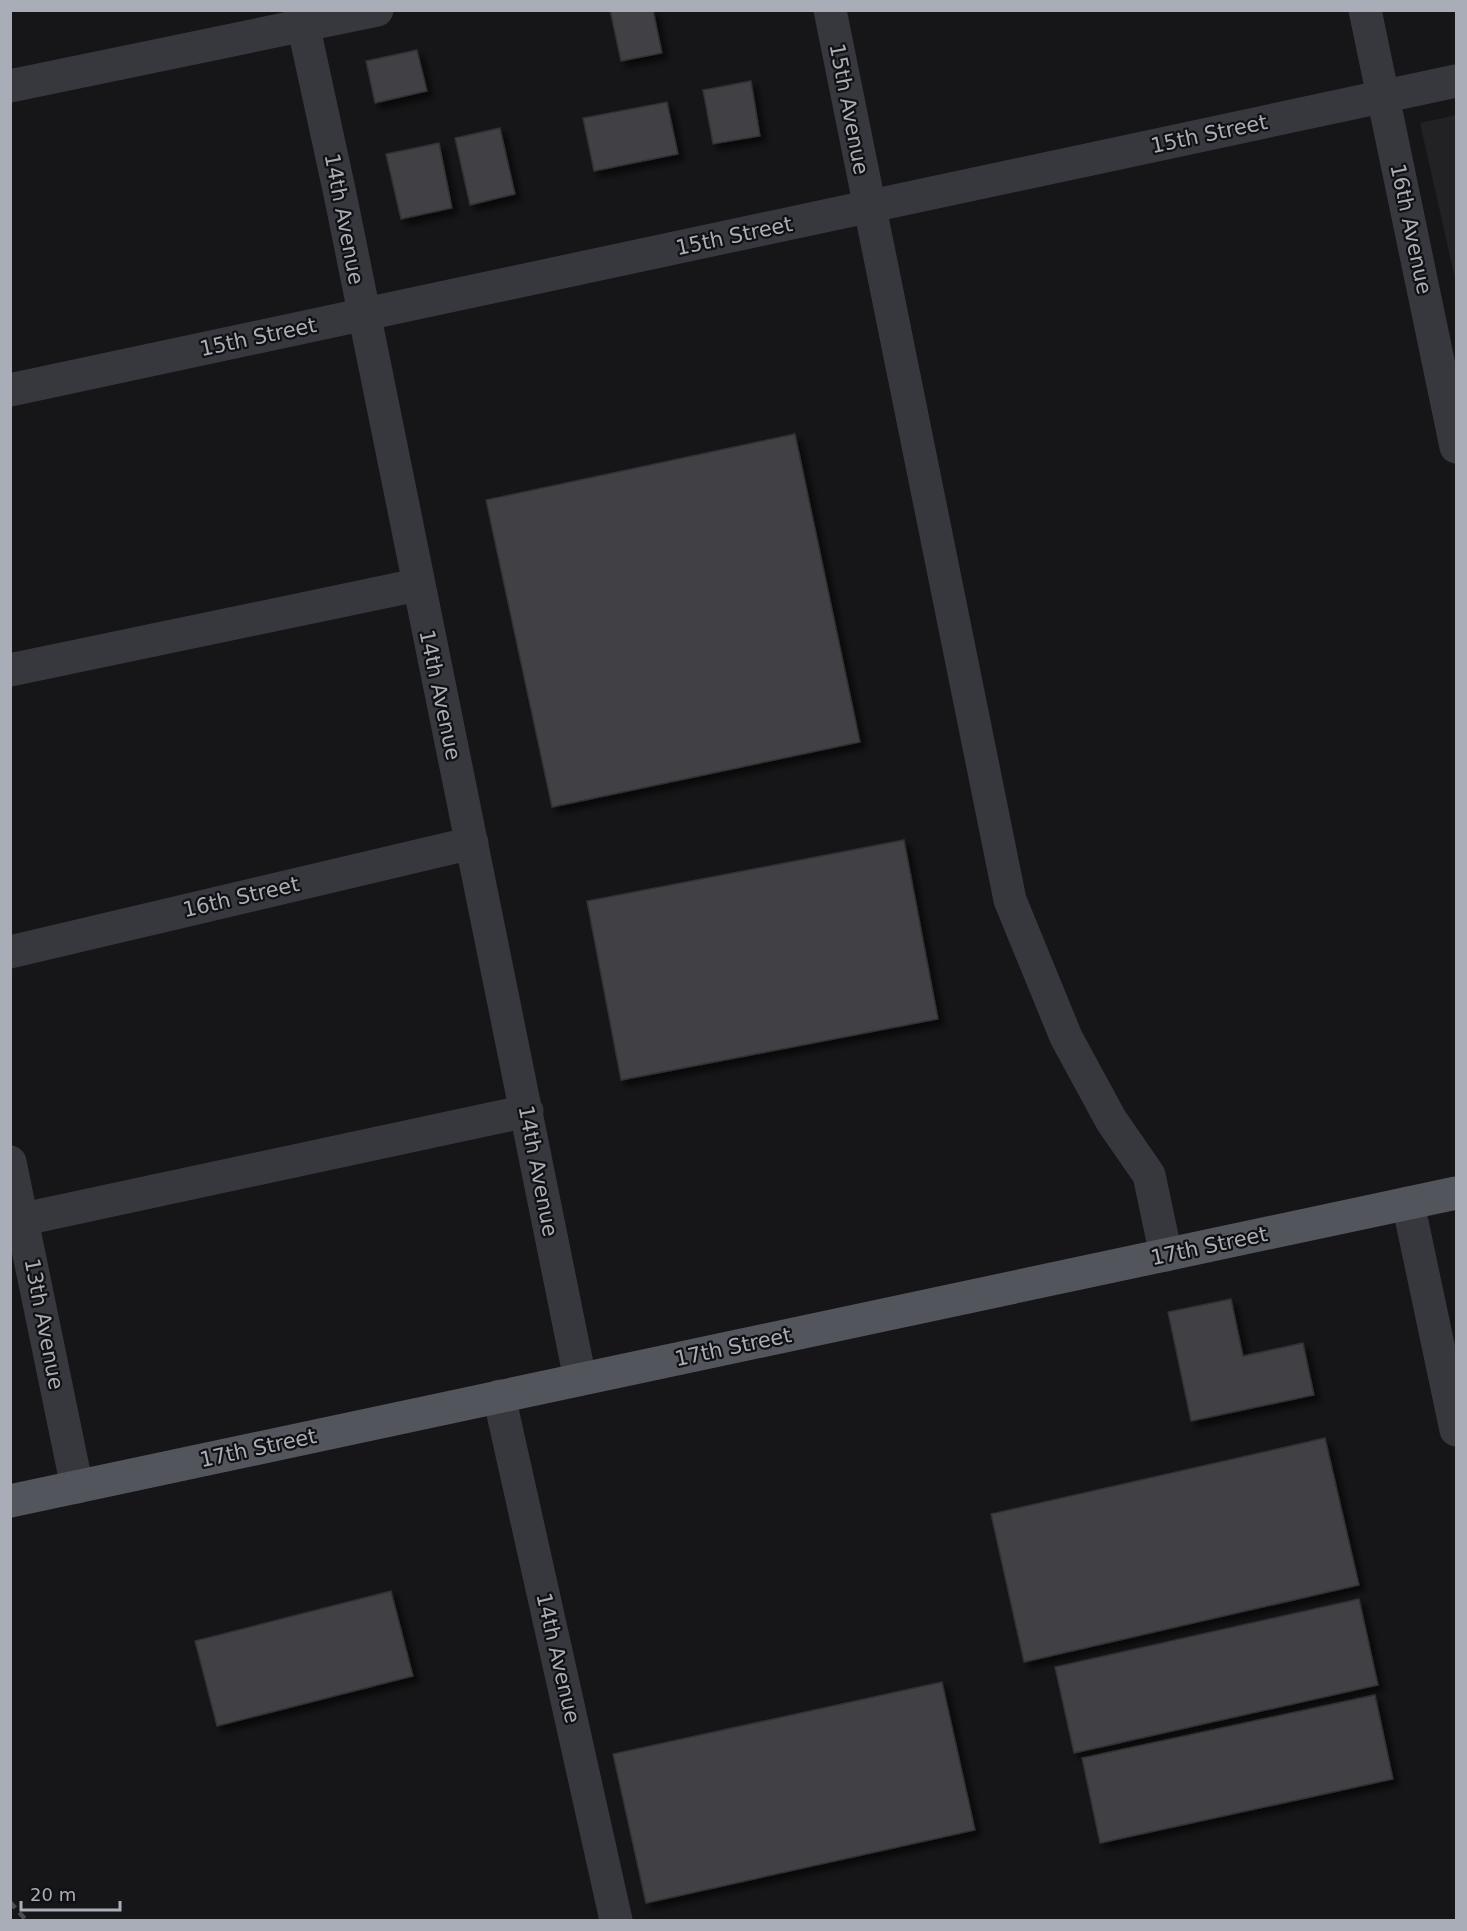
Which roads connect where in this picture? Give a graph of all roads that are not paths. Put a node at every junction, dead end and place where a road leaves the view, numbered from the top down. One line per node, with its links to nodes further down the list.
1 (377, 10): 4 (street)
2 (830, 10): 8 (street, 15th Avenue)
3 (1365, 10): 7 (street, 16th Avenue)
4 (301, 18): 6 (street); 9 (street, 14th Avenue)
5 (1456, 81): 7 (street, 15th Street)
6 (10, 86)
7 (1383, 97): 8 (street, 15th Street); 11 (street, 16th Avenue)
8 (869, 207): 9 (street, 15th Street); 21 (street, 15th Avenue)
9 (363, 315): 10 (street, 15th Street); 12 (street, 14th Avenue)
10 (10, 390)
11 (1456, 447)
12 (417, 585): 13 (street); 14 (street, 14th Avenue)
13 (10, 670)
14 (471, 843): 15 (street, 16th Street); 16 (street, 14th Avenue)
15 (10, 952)
16 (527, 1111): 20 (street); 22 (street, 14th Avenue)
17 (10, 1162): 20 (street, 13th Avenue)
18 (1456, 1193): 19 (main road, 17th Street)
19 (1408, 1203): 21 (main road, 17th Street); 24 (street)
20 (17, 1221): 25 (street, 13th Avenue)
21 (1166, 1255): 22 (main road, 17th Street)
22 (580, 1379): 23 (main road, 17th Street)
23 (499, 1396): 25 (main road, 17th Street); 27 (street, 14th Avenue)
24 (1456, 1430)
25 (77, 1486): 26 (main road, 17th Street)
26 (10, 1501)
27 (616, 1920)

